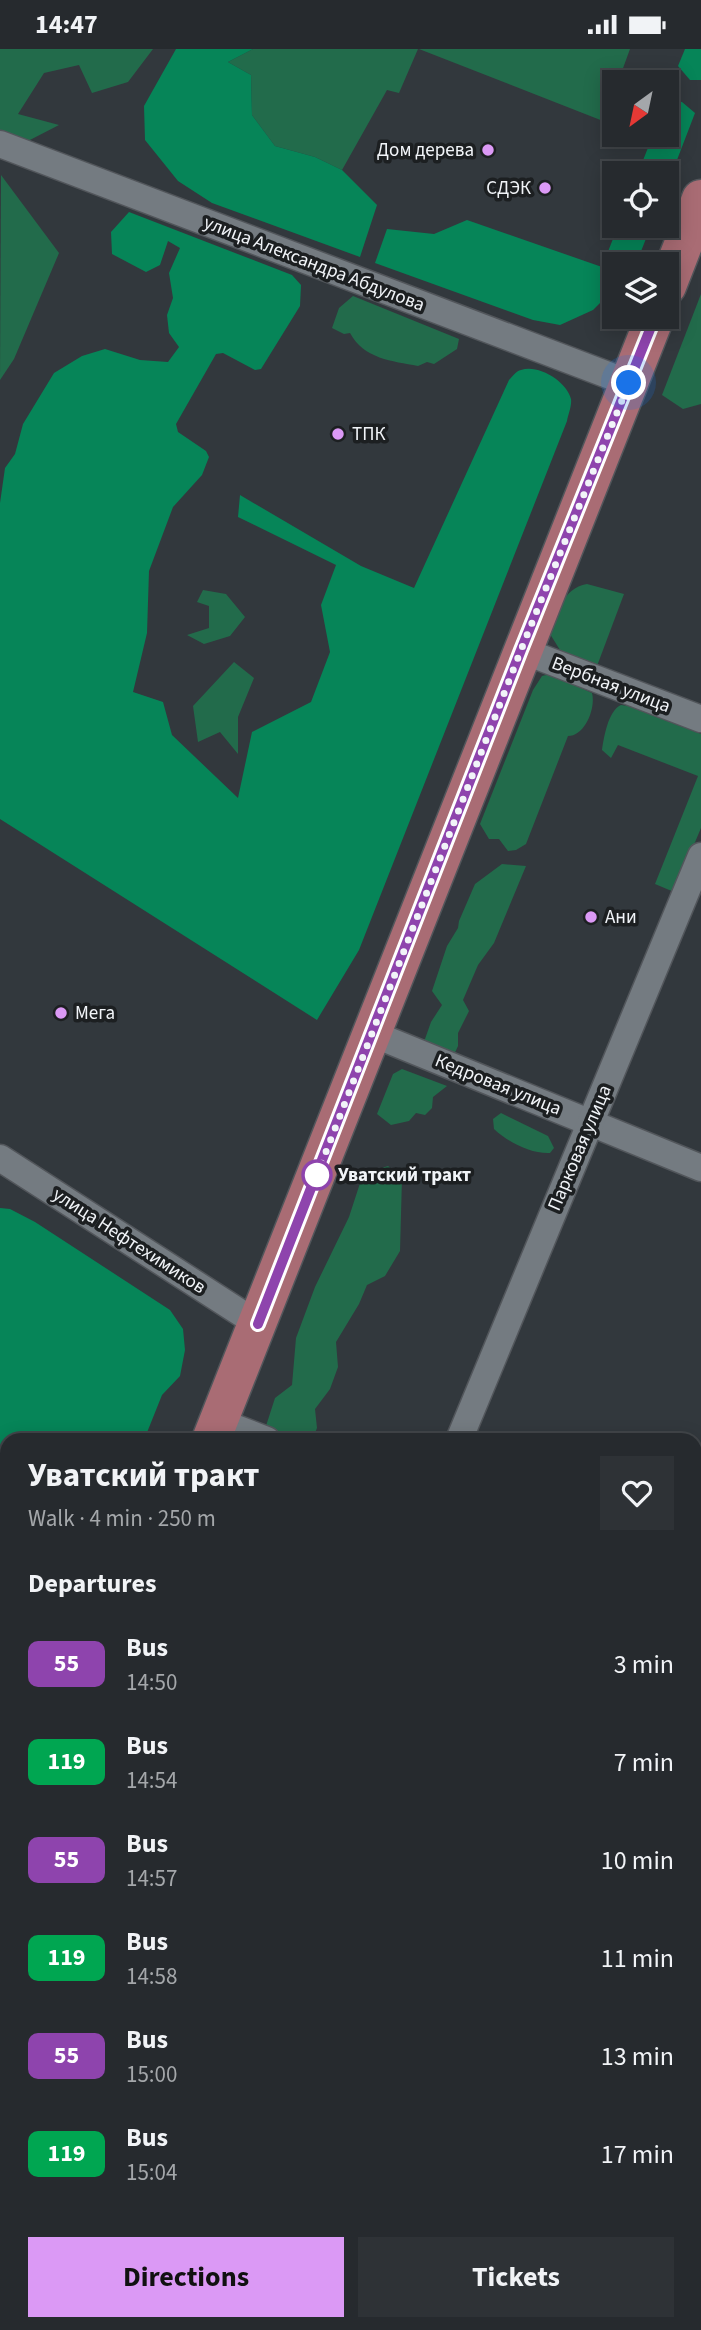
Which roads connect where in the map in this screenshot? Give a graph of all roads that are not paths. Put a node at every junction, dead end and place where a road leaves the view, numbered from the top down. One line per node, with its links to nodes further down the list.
1 (0, 144): 5 (street, улица Александра Абдулова)
2 (701, 199): 3 (main road)
3 (679, 255)
4 (650, 329): 5 (main road)
5 (629, 383): 6 (main road)
6 (521, 650): 7 (street, Вербная улица); 9 (main road)
7 (701, 719)
8 (701, 856): 10 (street, Парковая улица)
9 (373, 1034): 10 (street, Кедровая улица); 13 (main road)
10 (591, 1123): 12 (street, Кедровая улица); 15 (street, Парковая улица)
11 (0, 1158): 13 (street, улица Нефтехимиков)
12 (701, 1168)
13 (258, 1324): 14 (main road)
14 (214, 1430)
15 (462, 1433)

